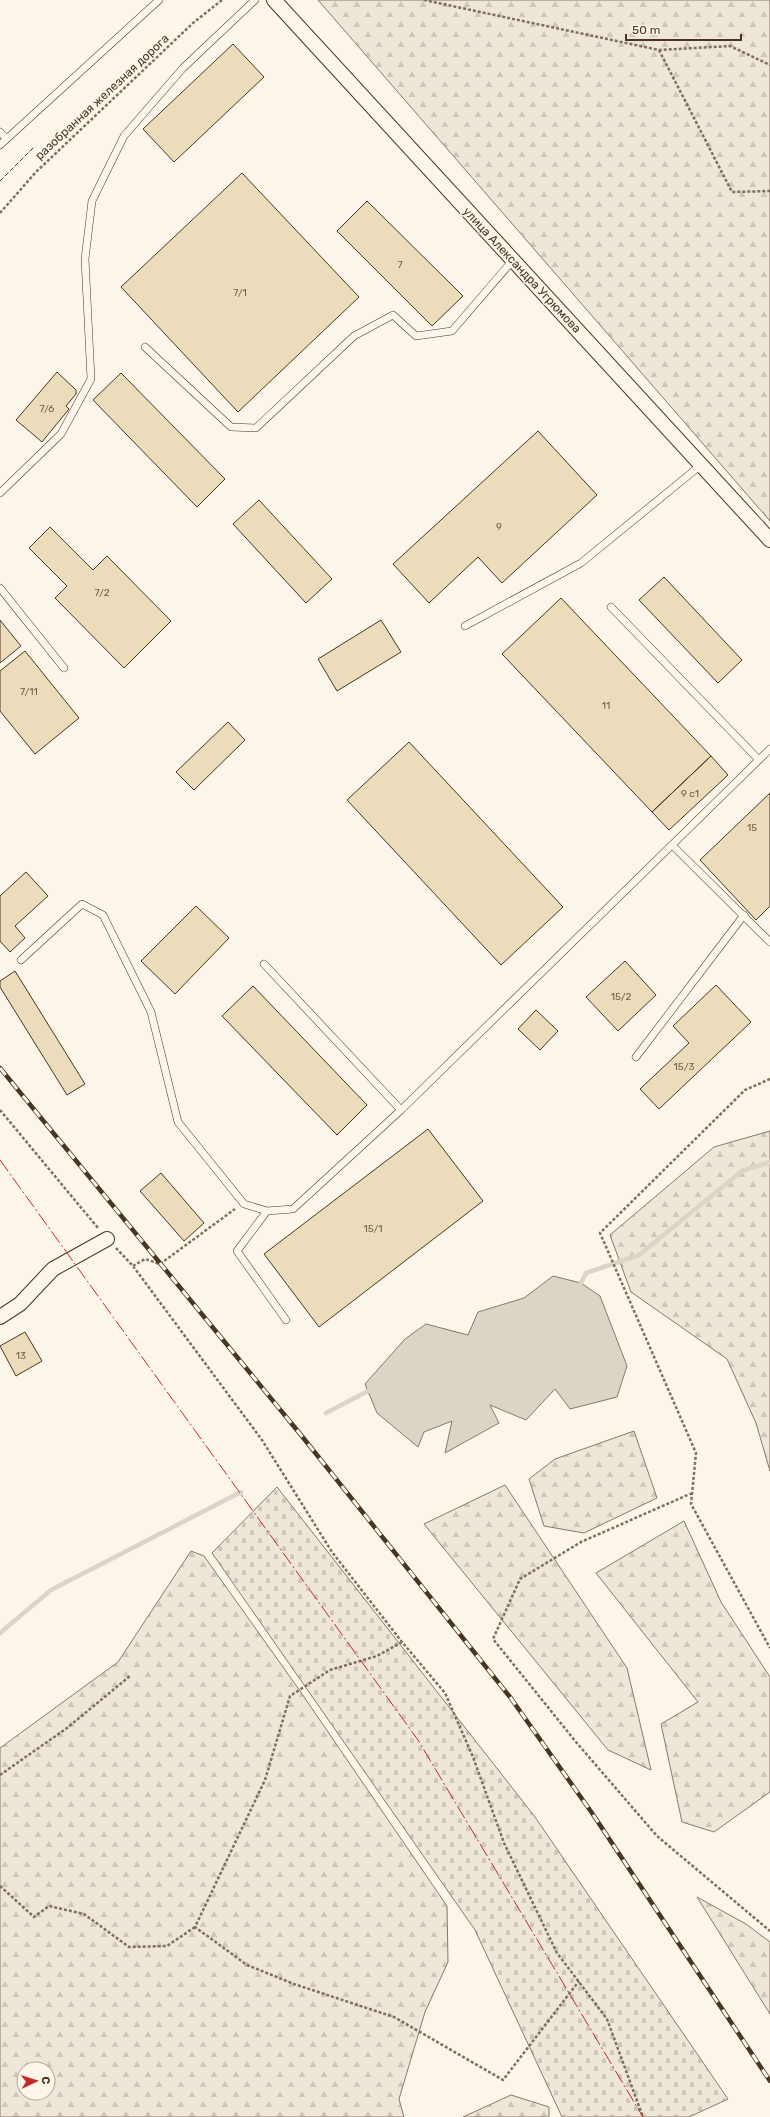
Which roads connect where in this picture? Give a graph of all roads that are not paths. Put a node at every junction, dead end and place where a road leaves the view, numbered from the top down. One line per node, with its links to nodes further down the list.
1 (159, 0): 5 (lane)
2 (255, 0): 10 (lane)
3 (274, 0): 7 (street, улица Александра Угрюмова)
4 (0, 132): 5 (lane)
5 (6, 138): 6 (lane)
6 (0, 145)
7 (513, 260): 8 (lane); 9 (street, улица Александра Угрюмова)
8 (145, 348)
9 (701, 465): 11 (street, улица Александра Угрюмова); 14 (lane)
10 (0, 494)
11 (770, 540)
12 (0, 588): 15 (lane)
13 (611, 607): 17 (lane)
14 (465, 626)
15 (64, 668)
16 (770, 749): 17 (lane)
17 (759, 760): 18 (lane)
18 (672, 845): 19 (lane); 24 (lane)
19 (744, 915): 20 (lane); 23 (lane)
20 (770, 942)
21 (21, 960): 25 (lane)
22 (264, 964): 24 (lane)
23 (636, 1057)
24 (401, 1110): 25 (lane)
25 (267, 1212): 28 (lane)
26 (107, 1239): 27 (street)
27 (0, 1317)
28 (286, 1320)

